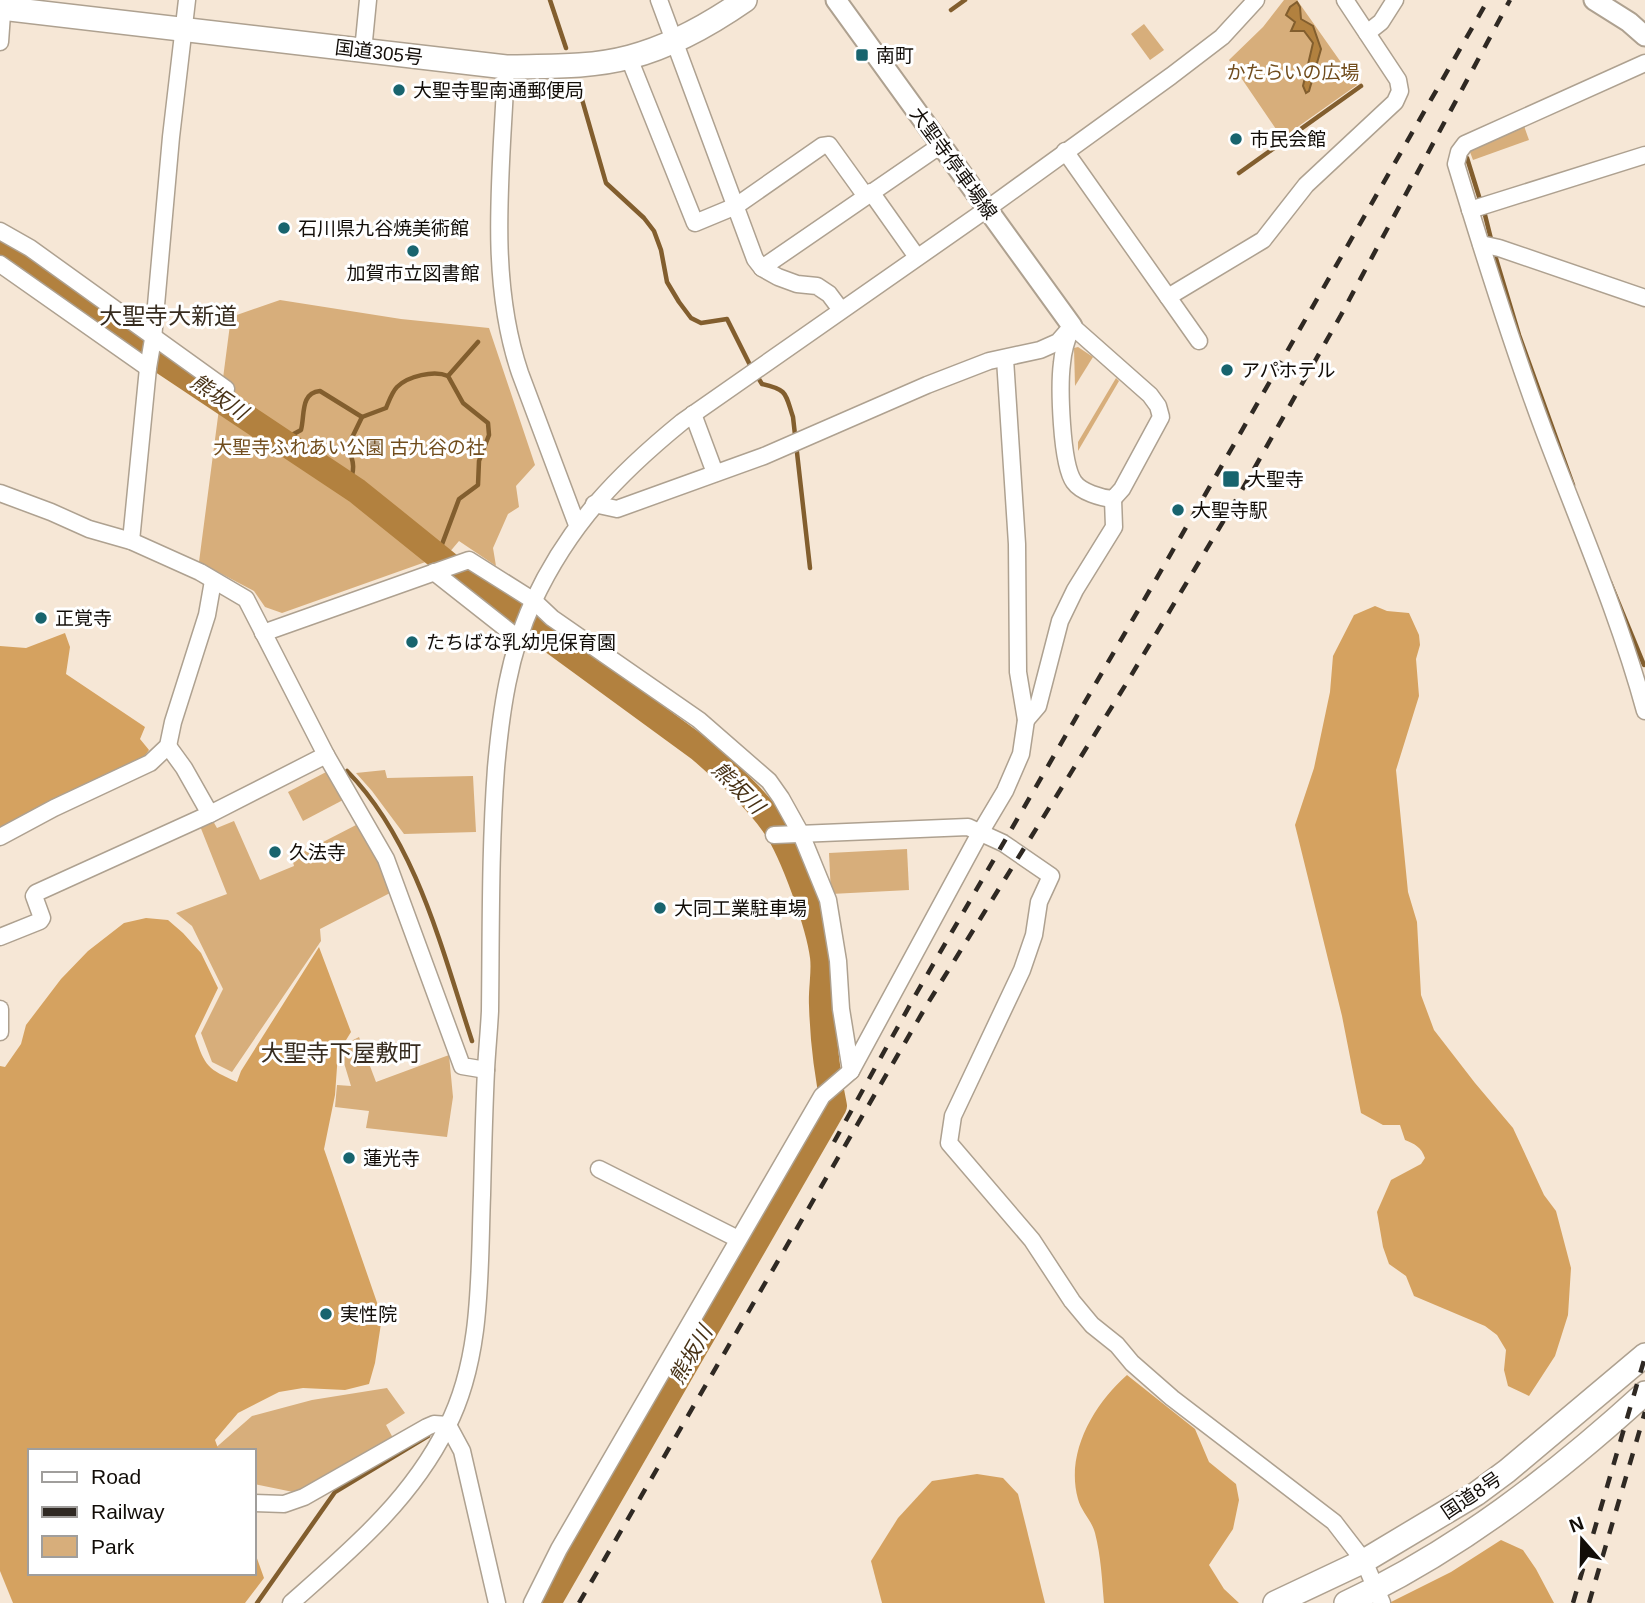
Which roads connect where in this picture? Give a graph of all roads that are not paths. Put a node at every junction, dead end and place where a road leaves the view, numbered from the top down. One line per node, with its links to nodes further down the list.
1 (187, 0): 11 (street)
2 (368, 0): 16 (street)
3 (659, 0): 15 (street)
4 (745, 0): 15 (highway, 国道305号)
5 (835, 0): 20 (main road, 大聖寺停車場線)
6 (1256, 0): 21 (street)
7 (1345, 0): 12 (street)
8 (1395, 0): 12 (street)
9 (1594, 0): 13 (main road)
10 (2, 6): 11 (highway, 国道305号); 14 (street)
11 (184, 29): 16 (highway, 国道305号); 36 (street)
12 (1367, 33): 32 (street)
13 (1645, 36)
14 (0, 42)
15 (674, 43): 17 (highway, 国道305号); 24 (street)
16 (363, 51): 19 (highway, 国道305号)
17 (629, 58): 19 (highway, 国道305号); 24 (street)
18 (1645, 63): 26 (street)
19 (506, 67): 46 (street)
20 (941, 145): 23 (street); 25 (main road, 大聖寺停車場線)
21 (1065, 151): 25 (street); 32 (street)
22 (1645, 155): 26 (street)
23 (868, 193): 24 (street); 29 (street); 31 (street)
24 (736, 206): 31 (street)
25 (987, 209): 29 (street); 35 (main road, 大聖寺停車場線)
26 (1470, 210): 28 (street)
27 (0, 231): 36 (street)
28 (1481, 244): 33 (street); 53 (street)
29 (917, 257): 34 (street)
30 (0, 264): 39 (street)
31 (762, 268): 34 (street)
32 (1168, 297): 37 (street)
33 (1645, 298)
34 (841, 310): 41 (street)
35 (1072, 326): 38 (street); 44 (street); 44 (street)
36 (153, 339): 39 (street); 40 (street)
37 (1199, 341)
38 (1005, 359): 42 (street); 54 (street)
39 (149, 365): 47 (street)
40 (226, 389)
41 (693, 414): 42 (street); 45 (street)
42 (715, 473): 45 (street)
43 (0, 494): 47 (street)
44 (1113, 499): 54 (street)
45 (594, 504): 46 (street)
46 (577, 525): 50 (street)
47 (131, 541): 49 (street)
48 (437, 571): 50 (street); 51 (street); 52 (street)
49 (212, 581): 51 (street); 55 (street)
50 (534, 601): 52 (street); 59 (street)
51 (263, 633): 56 (street)
52 (520, 636): 65 (street)
53 (1645, 711)
54 (1026, 720): 58 (street)
55 (168, 746): 57 (street); 61 (street)
56 (326, 755): 57 (street); 65 (street)
57 (210, 814): 62 (street)
58 (980, 833): 59 (street); 66 (street); 73 (street)
59 (801, 834): 60 (street); 66 (street)
60 (774, 835)
61 (0, 837)
62 (0, 937)
63 (0, 1009): 64 (street)
64 (0, 1032)
65 (486, 1070): 71 (street)
66 (847, 1074): 68 (street)
67 (598, 1169): 68 (street)
68 (738, 1239): 77 (street)
69 (1645, 1355): 73 (highway, 国道8号)
70 (1645, 1393): 74 (highway, 国道8号)
71 (448, 1426): 72 (street); 75 (street); 76 (street)
72 (256, 1503)
73 (1364, 1561): 74 (street); 78 (highway, 国道8号)
74 (1380, 1596): 79 (highway, 国道8号)
75 (291, 1603)
76 (497, 1603)
77 (532, 1603)
78 (1275, 1603)
79 (1346, 1603)

